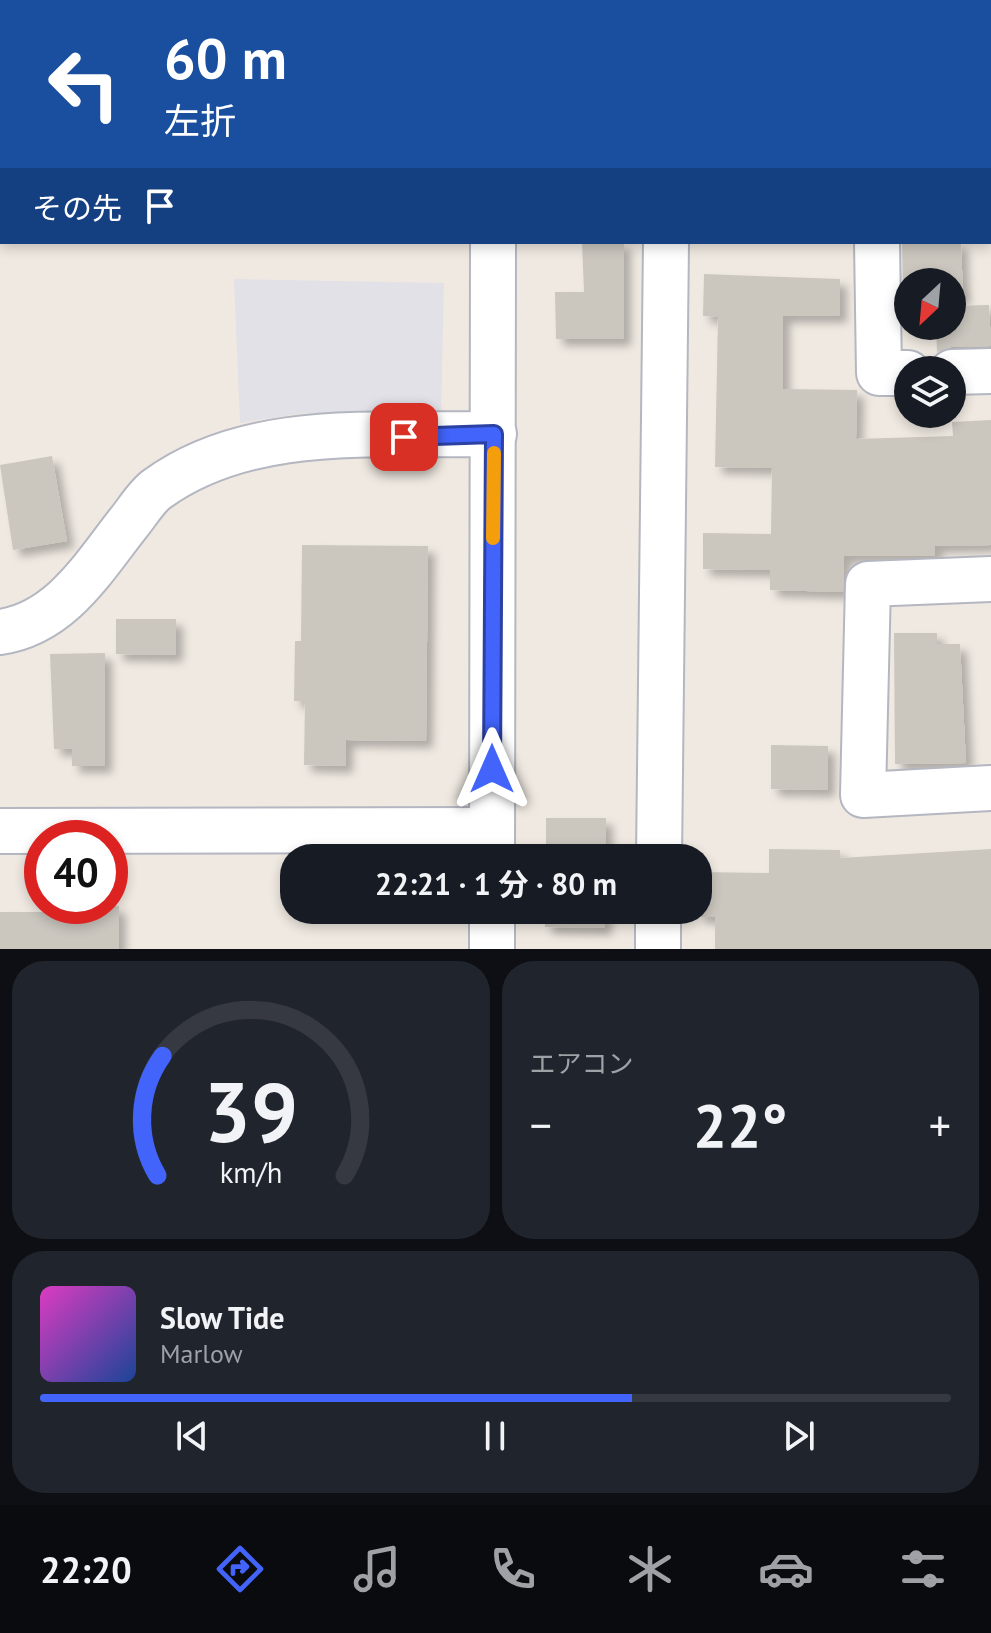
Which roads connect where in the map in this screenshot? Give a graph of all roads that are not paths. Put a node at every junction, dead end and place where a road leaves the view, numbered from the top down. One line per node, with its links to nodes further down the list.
1 (493, 244): 7 (street)
2 (666, 244): 13 (street)
3 (877, 244): 6 (street)
4 (991, 371): 5 (street)
5 (966, 372)
6 (894, 373)
7 (494, 434): 9 (street); 12 (street)
8 (991, 579): 10 (street)
9 (0, 632)
10 (991, 788)
11 (0, 831): 12 (street)
12 (492, 844)
13 (659, 844)
14 (492, 924): 16 (street)
15 (658, 924): 17 (street)
16 (492, 949)
17 (658, 949)

